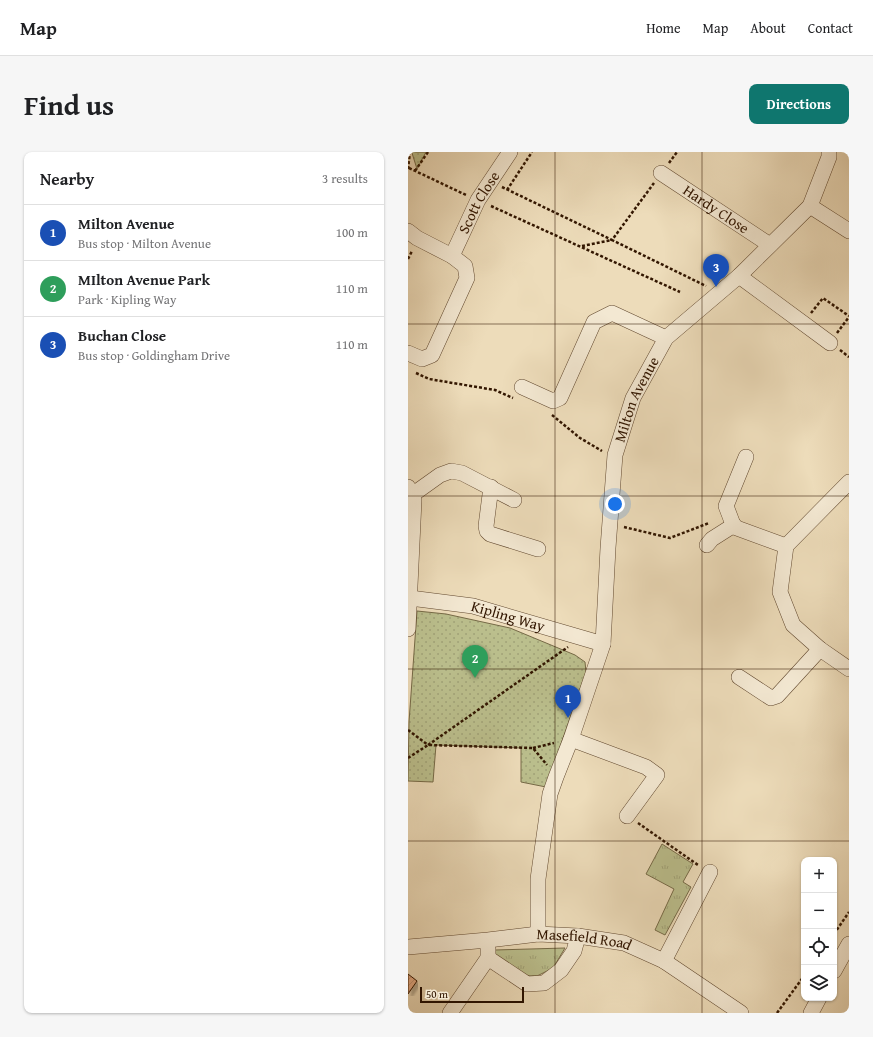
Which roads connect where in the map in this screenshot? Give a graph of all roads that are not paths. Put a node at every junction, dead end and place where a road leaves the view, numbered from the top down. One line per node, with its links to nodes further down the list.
1 (510, 152): 8 (street, Scott Close)
2 (829, 152): 4 (street)
3 (661, 173): 7 (street, Hardy Close)
4 (810, 206): 6 (street); 7 (street)
5 (408, 231): 8 (street)
6 (849, 231)
7 (770, 245): 9 (street)
8 (452, 256): 12 (street)
9 (739, 276): 10 (street); 11 (street)
10 (666, 338): 13 (street); 25 (street, Milton Avenue)
11 (830, 343)
12 (408, 353)
13 (519, 394)
14 (746, 458): 19 (street)
15 (849, 482): 21 (street)
16 (491, 488): 17 (street); 18 (street); 22 (street)
17 (410, 491): 23 (street)
18 (514, 500)
19 (732, 520): 20 (street); 21 (street)
20 (707, 545)
21 (786, 546): 26 (street)
22 (538, 549)
23 (410, 598): 24 (street); 25 (street, Kipling Way)
24 (408, 629)
25 (603, 644): 29 (street, Milton Avenue)
26 (820, 649): 27 (street); 28 (street)
27 (849, 669)
28 (739, 677)
29 (571, 739): 30 (street); 32 (street, Milton Avenue)
30 (627, 816)
31 (710, 872): 38 (street)
32 (538, 934): 33 (street, Masefield Road); 34 (street, Masefield Road)
33 (578, 936): 37 (street); 38 (street, Masefield Road)
34 (488, 940): 36 (street, Masefield Road); 37 (street)
35 (849, 944): 39 (street)
36 (408, 947)
37 (488, 958): 41 (street)
38 (664, 961): 42 (street, Masefield Road)
39 (837, 966)
40 (817, 1001): 43 (street)
41 (450, 1013)
42 (741, 1013)
43 (811, 1013)

